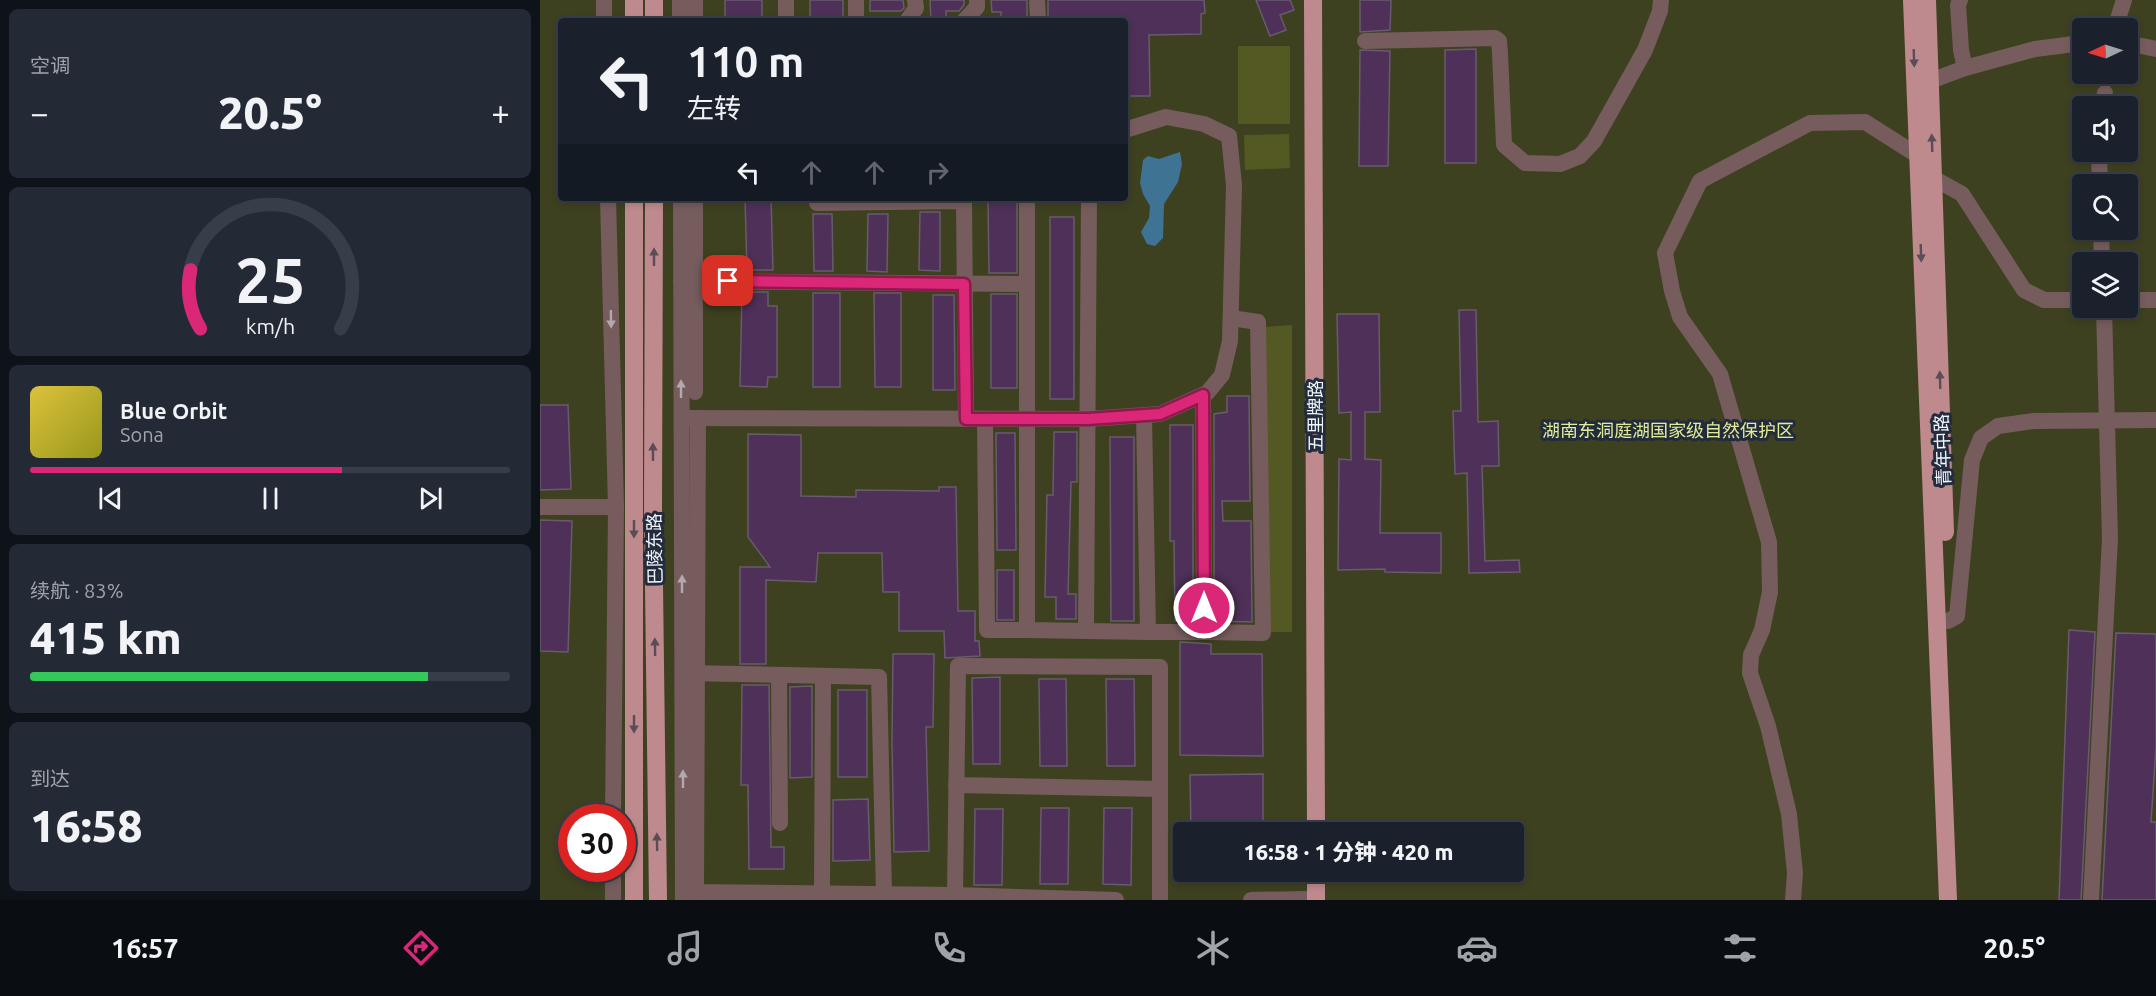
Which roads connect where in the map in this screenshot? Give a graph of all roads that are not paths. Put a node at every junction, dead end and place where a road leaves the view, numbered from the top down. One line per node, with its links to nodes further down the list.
1 (604, 0): 18 (street)
2 (634, 0): 19 (main road)
3 (654, 0): 20 (main road)
4 (680, 0): 21 (street)
5 (695, 0): 22 (street)
6 (786, 0): 23 (street)
7 (856, 0): 24 (street)
8 (915, 0): 25 (street)
9 (977, 0): 26 (street)
10 (1037, 0): 27 (street)
11 (1303, 0): 76 (main road, 五里牌路)
12 (1313, 0): 77 (main road, 五里牌路)
13 (1661, 0): 29 (street)
14 (1912, 0): 36 (main road, one-way to 36)
15 (1927, 0): 34 (main road, 青年中路)
16 (1960, 0): 33 (street)
17 (2124, 0): 28 (street)
18 (604, 18)
19 (634, 18)
20 (654, 18)
21 (680, 18)
22 (695, 18)
23 (786, 18)
24 (856, 18)
25 (909, 18)
26 (967, 18)
27 (1038, 18)
28 (2118, 18)
29 (1365, 41)
30 (2072, 44): 33 (street)
31 (2138, 45): 32 (street)
32 (2156, 49)
33 (1965, 68): 34 (street)
34 (1930, 81): 37 (main road, 青年中路, one-way to 34)
35 (1128, 129): 52 (street)
36 (1917, 155): 94 (street); 95 (main road, one-way to 95)
37 (1933, 178): 49 (street); 65 (main road, 青年中路, one-way to 37)
38 (608, 201): 64 (street, one-way to 64)
39 (634, 201): 87 (main road, 巴陵东路, one-way to 87)
40 (654, 201): 88 (main road, 巴陵东路, one-way to 40)
41 (681, 201): 46 (street)
42 (695, 201): 54 (street)
43 (1027, 201): 48 (street)
44 (1089, 201): 60 (street)
45 (817, 203): 47 (street)
46 (681, 281): 47 (street); 57 (street, one-way to 46)
47 (964, 284): 48 (street); 58 (street)
48 (1028, 284): 61 (street)
49 (2072, 300)
50 (2138, 300): 51 (street)
51 (2156, 300)
52 (1231, 318): 55 (street); 69 (street)
53 (2104, 318): 97 (street)
54 (695, 392)
55 (1203, 395): 56 (street); 69 (street)
56 (1144, 415): 60 (street); 68 (street)
57 (690, 418): 58 (street); 70 (street)
58 (966, 419): 59 (street)
59 (985, 419): 61 (street); 66 (street)
60 (1088, 419): 61 (street); 67 (street)
61 (1027, 420): 66 (street)
62 (2156, 420): 65 (street)
63 (540, 507): 64 (street)
64 (616, 507): 75 (street)
65 (1948, 621): 96 (main road, 青年中路)
66 (1027, 630): 67 (street)
67 (1086, 631): 68 (street)
68 (1148, 632): 69 (street)
69 (1204, 632)
70 (689, 673): 71 (street); 84 (street)
71 (779, 675): 72 (street); 78 (street)
72 (823, 676): 82 (street); 83 (street)
73 (957, 786): 74 (street); 74 (street); 85 (street)
74 (1160, 789): 90 (street)
75 (614, 804)
76 (1305, 822)
77 (1316, 822)
78 (780, 823)
79 (613, 882): 86 (street)
80 (1305, 882): 92 (main road)
81 (1316, 882): 93 (main road)
82 (822, 894): 83 (street); 84 (street)
83 (884, 894): 85 (street)
84 (687, 895)
85 (955, 895): 89 (street)
86 (613, 900)
87 (634, 900)
88 (658, 900)
89 (1116, 900)
90 (1160, 900)
91 (1251, 900): 92 (street)
92 (1305, 900)
93 (1316, 900)
94 (1793, 900)
95 (1948, 900)
96 (1958, 900)
97 (2091, 900)

